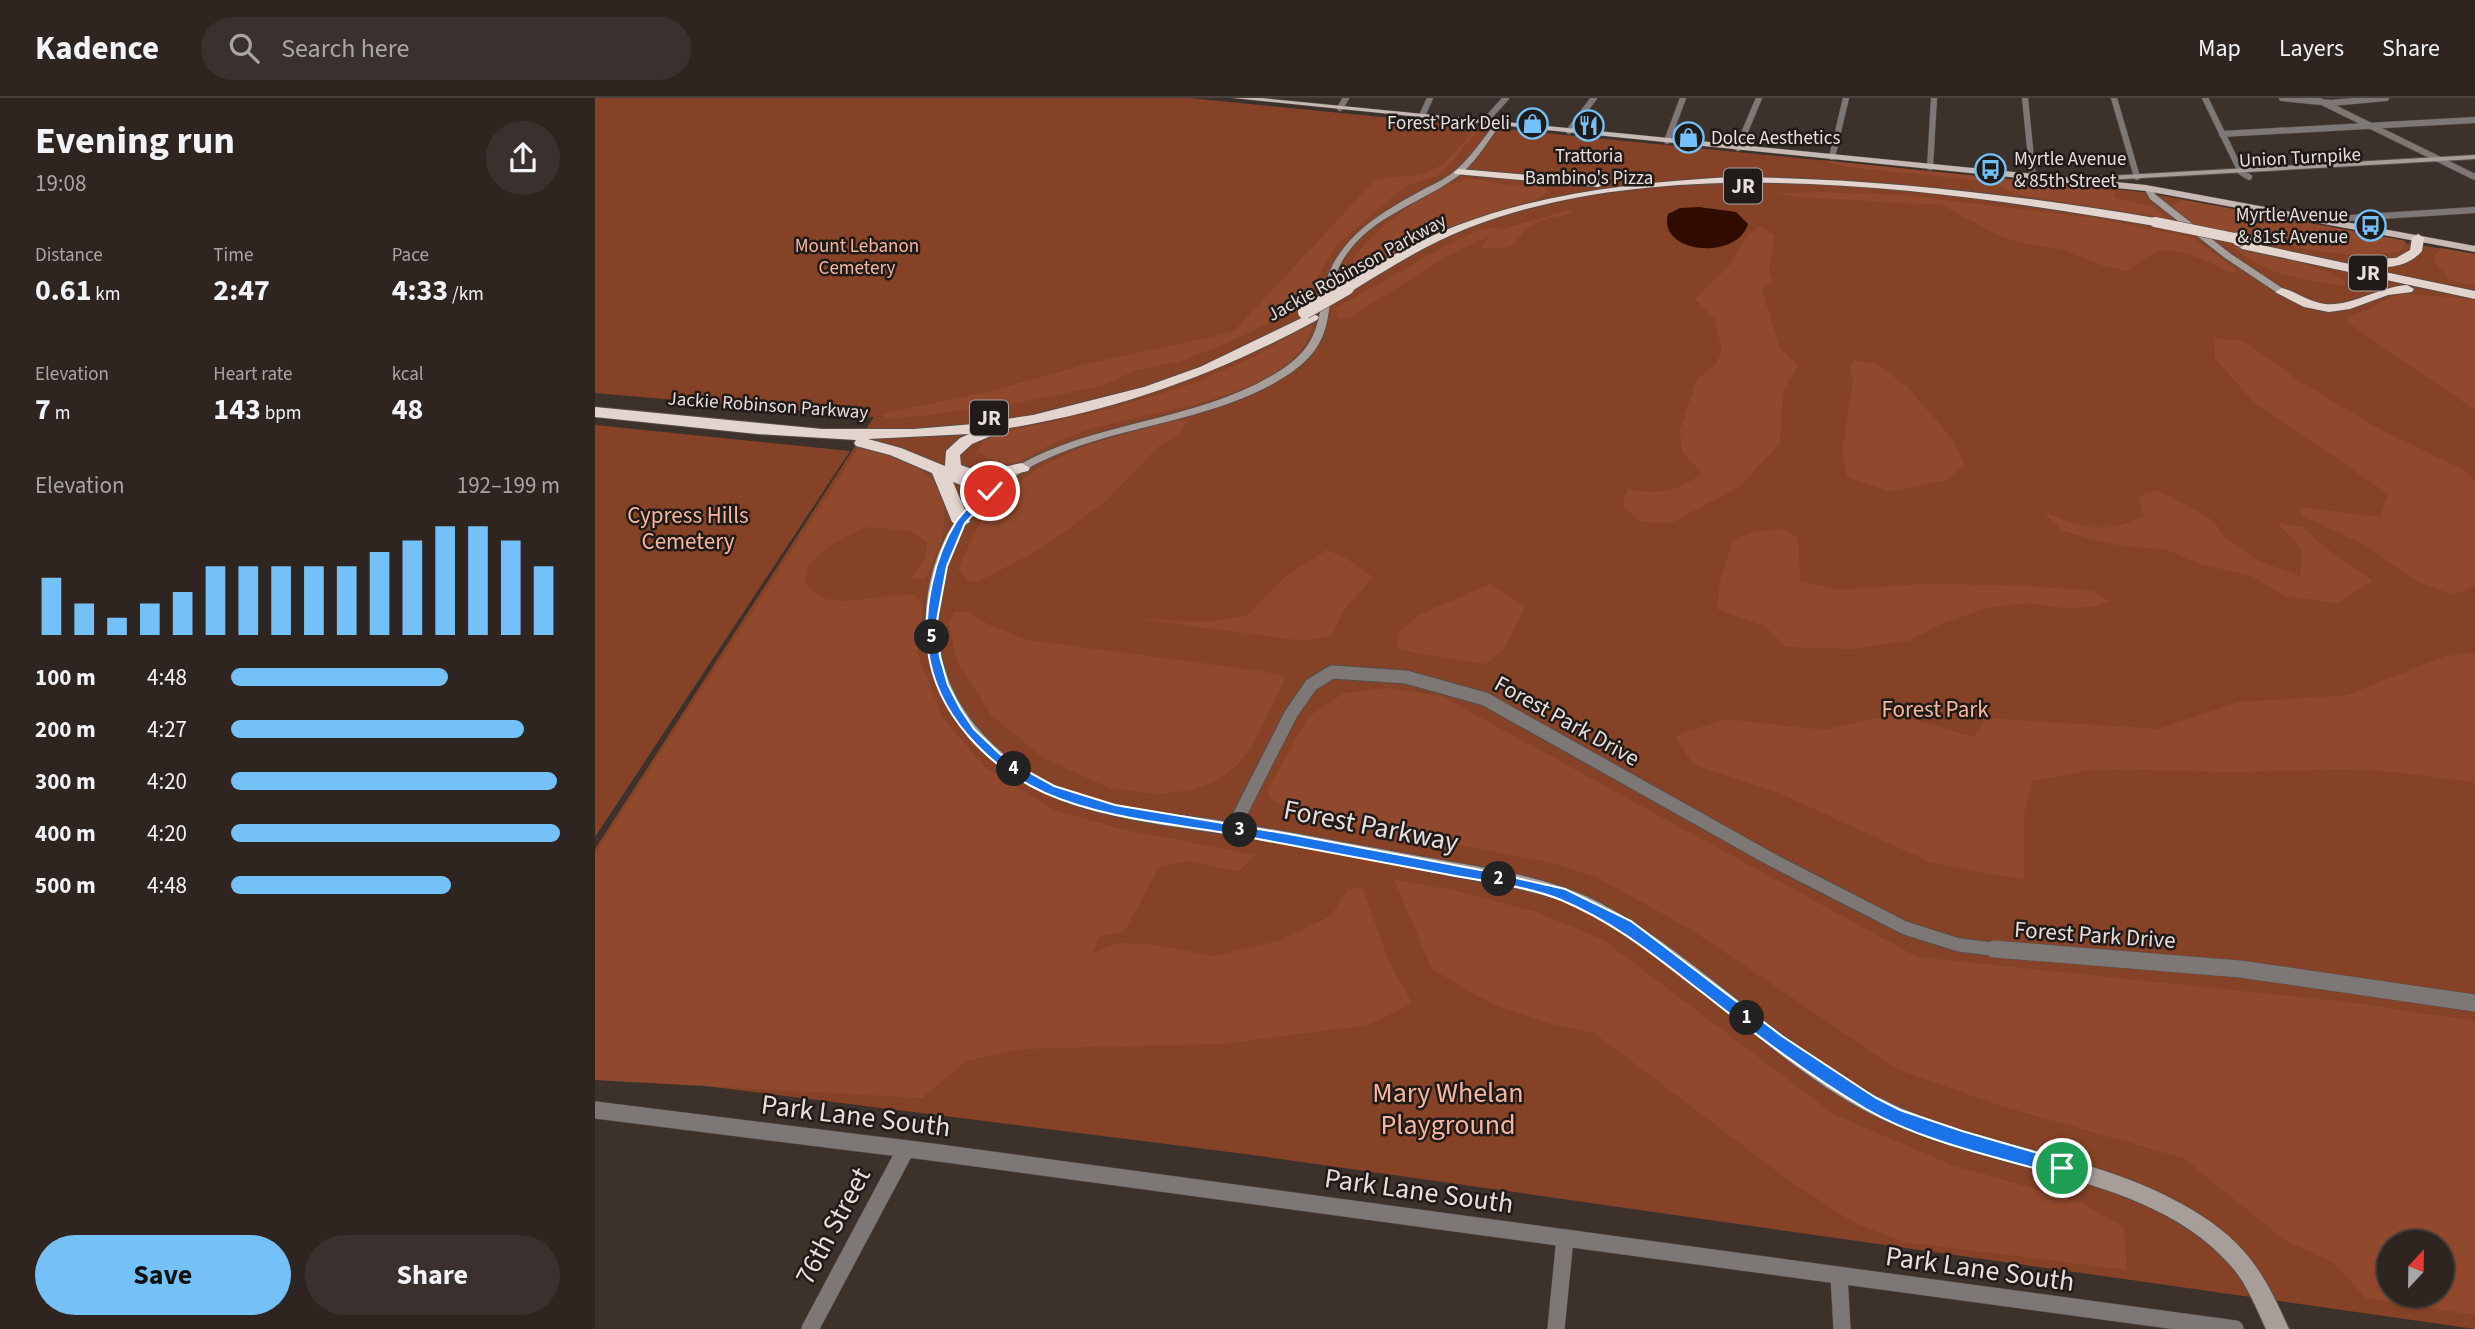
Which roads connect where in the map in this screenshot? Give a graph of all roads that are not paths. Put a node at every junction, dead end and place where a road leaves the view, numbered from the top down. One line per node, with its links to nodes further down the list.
1 (1237, 98): 16 (main road)
2 (1346, 98): 18 (street)
3 (1430, 98): 19 (street)
4 (1506, 98): 21 (street)
5 (1594, 98): 24 (street)
6 (1683, 98): 26 (street)
7 (1759, 98): 27 (street)
8 (1846, 98): 28 (street)
9 (1934, 98): 34 (street)
10 (2025, 98): 41 (street)
11 (2114, 98): 39 (street)
12 (2205, 98): 25 (street)
13 (2282, 98): 17 (street)
14 (2314, 98): 17 (street)
15 (2386, 98): 17 (street)
16 (1262, 99): 18 (main road)
17 (2322, 102): 23 (street)
18 (1340, 108): 19 (main road)
19 (1422, 116): 21 (main road)
20 (2475, 120): 23 (street)
21 (1487, 123): 22 (main road)
22 (1498, 124): 24 (main road); 31 (street)
23 (2371, 126): 25 (street); 30 (street)
24 (1569, 131): 26 (main road)
25 (2222, 134): 37 (street)
26 (1667, 141): 27 (main road)
27 (1738, 148): 28 (main road)
28 (1832, 157): 34 (main road)
29 (2475, 157): 30 (street, Union Turnpike)
30 (2439, 159): 33 (street); 37 (street, Union Turnpike)
31 (1467, 162): 35 (street); 36 (highway)
32 (2475, 165): 33 (street, Union Turnpike)
33 (2453, 166): 37 (street, Union Turnpike); 40 (street)
34 (1930, 167): 41 (main road)
35 (1457, 173): 36 (highway); 49 (highway); 65 (street)
36 (1484, 174): 43 (highway)
37 (2245, 174): 38 (street, Union Turnpike); 45 (street, Union Turnpike)
38 (2151, 176): 39 (street, Union Turnpike); 45 (street)
39 (2137, 177): 42 (street, Union Turnpike)
40 (2475, 177)
41 (2033, 178): 42 (main road)
42 (2063, 181): 44 (main road)
43 (1673, 184): 49 (highway, Jackie Robinson Parkway / JR); 51 (highway, Jackie Robinson Parkway / JR)
44 (2108, 185): 45 (main road); 47 (main road)
45 (2146, 188): 46 (main road); 47 (street)
46 (2188, 196): 47 (main road); 50 (main road)
47 (2164, 205): 58 (street)
48 (2475, 210): 50 (street)
49 (1485, 218): 57 (highway, Jackie Robinson Parkway / JR)
50 (2331, 222): 52 (main road)
51 (2155, 224): 53 (highway, Jackie Robinson Parkway / JR, bridge); 57 (highway, Jackie Robinson Parkway / JR)
52 (2418, 239): 55 (main road); 56 (highway)
53 (2243, 242): 54 (highway, Jackie Robinson Parkway / JR); 56 (highway, Jackie Robinson Parkway / JR)
54 (2262, 249): 58 (highway); 59 (highway, Jackie Robinson Parkway / JR)
55 (2475, 249)
56 (2289, 250): 59 (highway, Jackie Robinson Parkway / JR)
57 (1348, 291): 60 (highway, Jackie Robinson Parkway / JR)
58 (2282, 292): 59 (highway)
59 (2475, 294)
60 (1308, 315): 61 (highway, Jackie Robinson Parkway / JR); 63 (highway, Jackie Robinson Parkway / JR)
61 (595, 402)
62 (595, 412): 64 (highway, Jackie Robinson Parkway / JR)
63 (1064, 413): 64 (highway, Jackie Robinson Parkway / JR); 67 (highway)
64 (774, 430): 66 (highway)
65 (1022, 468): 67 (highway); 68 (street)
66 (940, 472): 68 (highway); 69 (highway)
67 (967, 474): 68 (highway)
68 (994, 488): 69 (street)
69 (961, 522): 70 (street)
70 (1233, 828): 71 (street, Forest Park Drive); 80 (street, Forest Parkway)
71 (2475, 1003)
72 (595, 1110): 73 (street, Park Lane South)
73 (906, 1149): 74 (street, Park Lane South); 76 (street, 76th Street)
74 (1565, 1237): 75 (street, Park Lane South); 77 (street)
75 (1839, 1276): 78 (street); 79 (street, Park Lane South)
76 (810, 1329)
77 (1556, 1329)
78 (1842, 1329)
79 (2235, 1329)
80 (2278, 1329)

